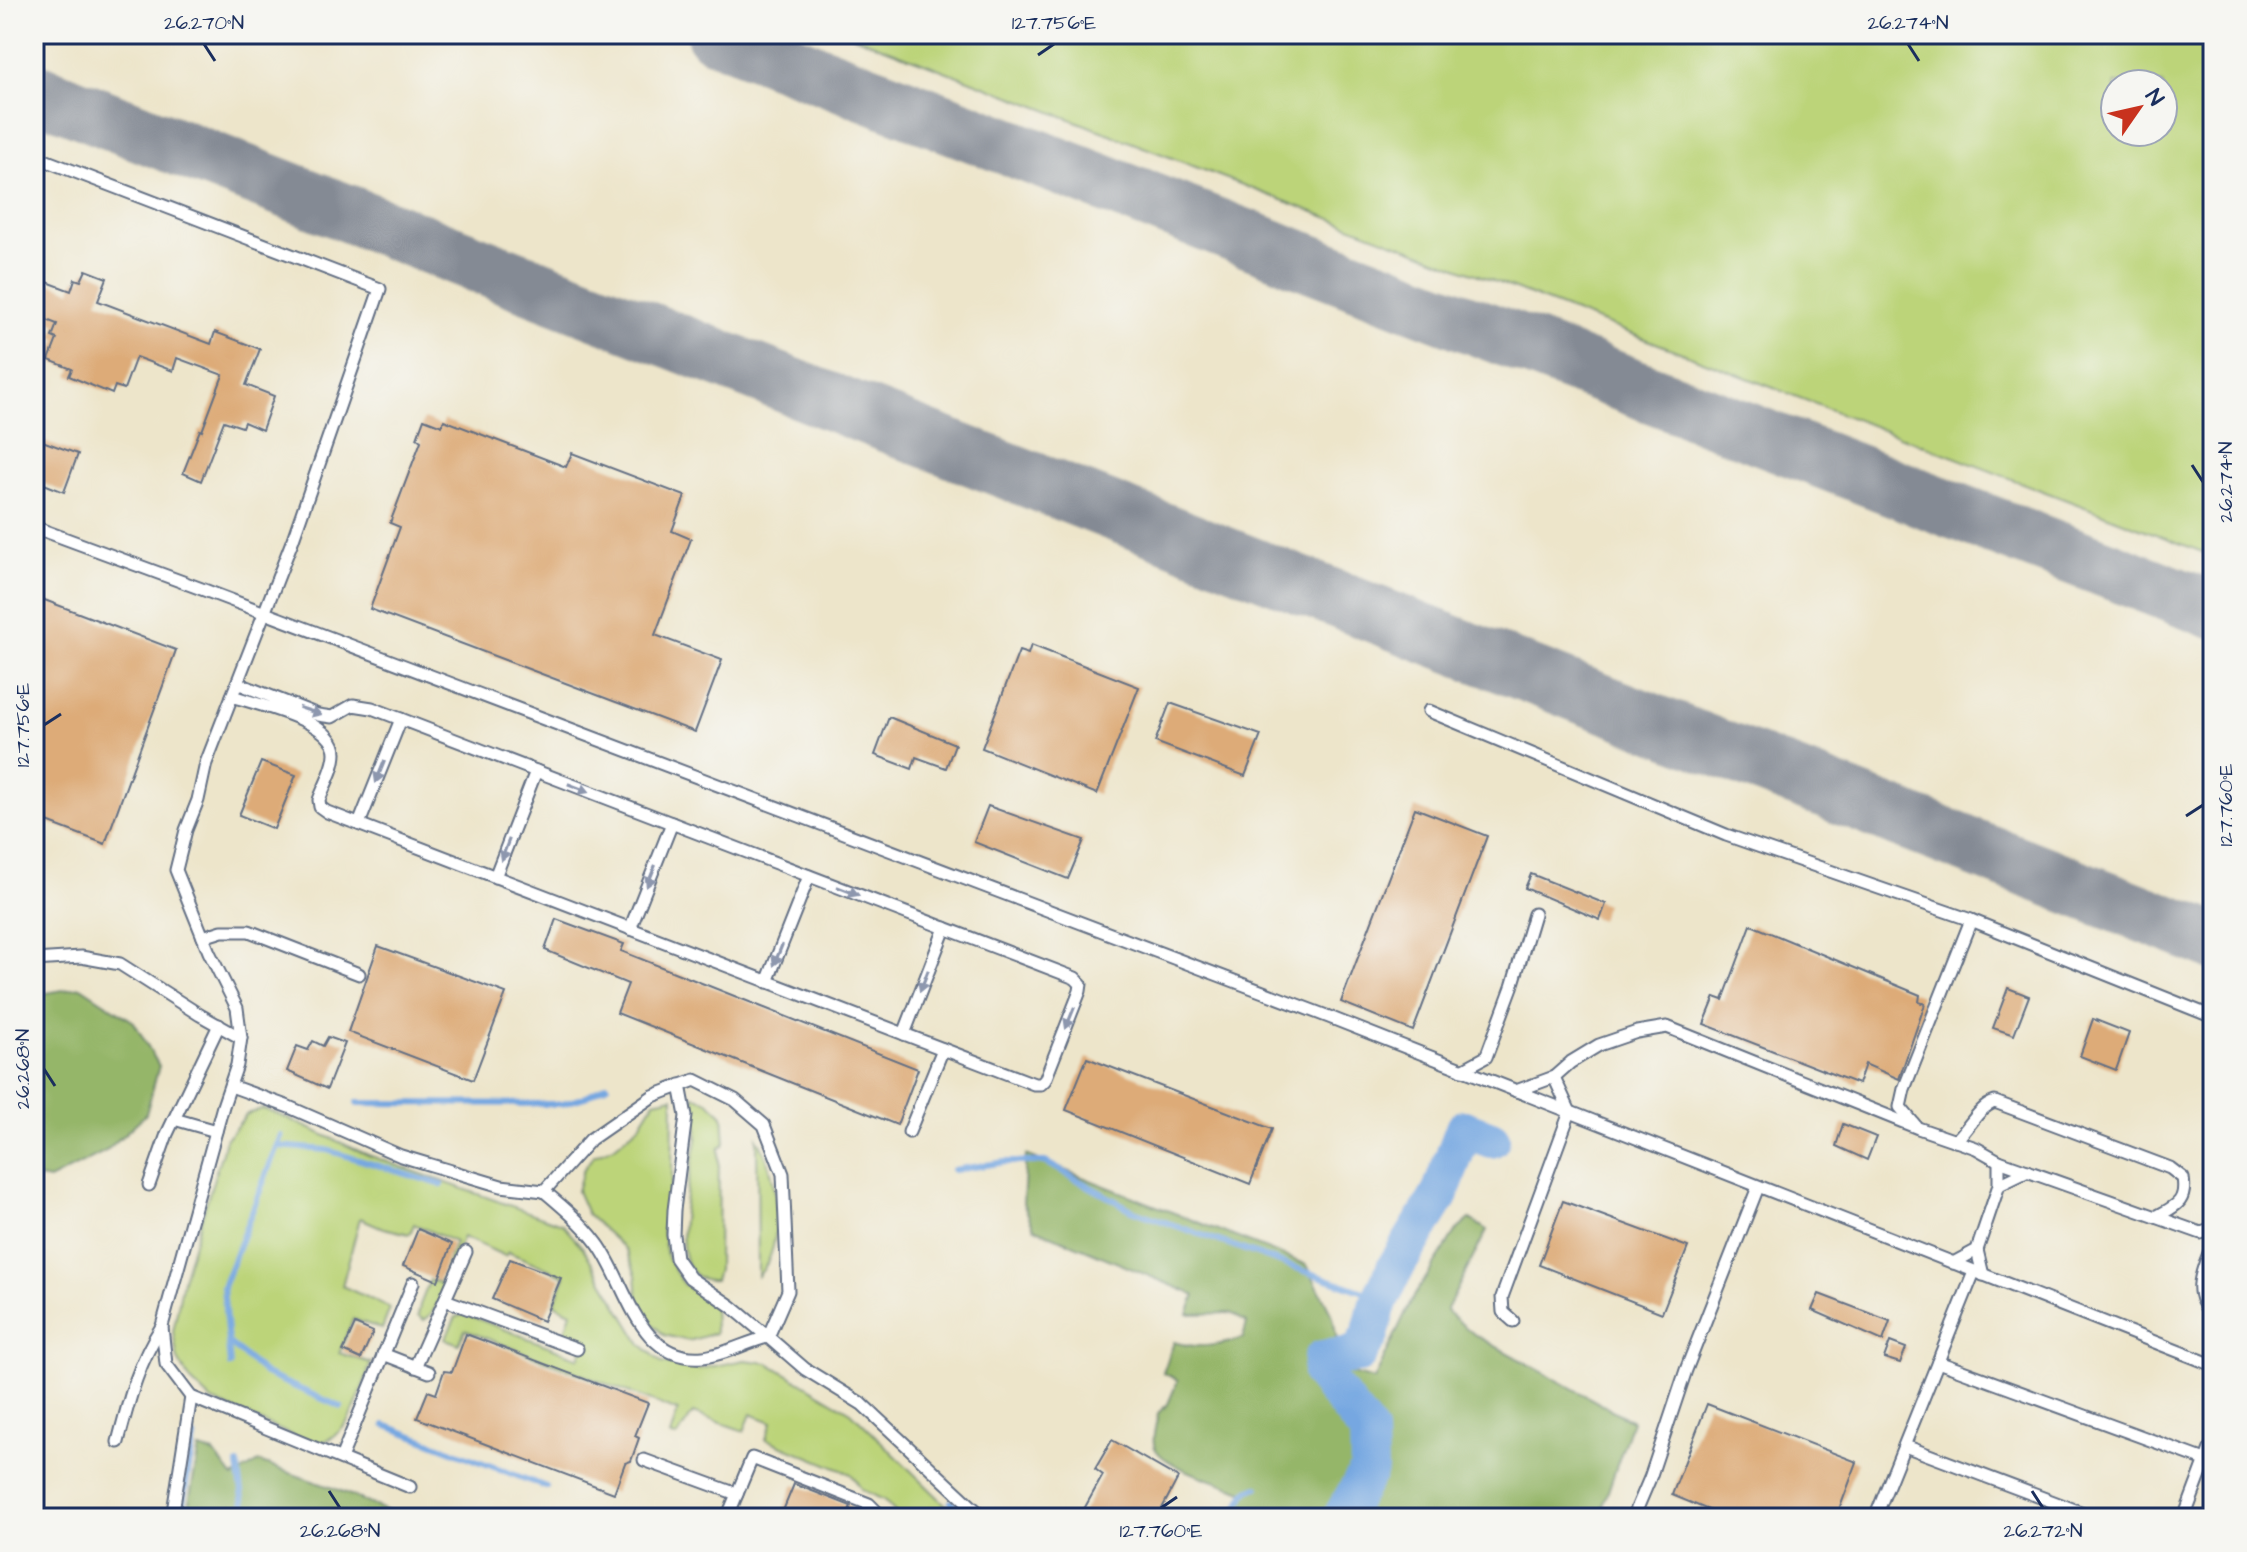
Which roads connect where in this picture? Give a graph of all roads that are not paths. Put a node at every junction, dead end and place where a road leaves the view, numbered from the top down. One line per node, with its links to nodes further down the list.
1 (34, 156): 3 (lane)
2 (34, 527): 3 (lane)
3 (264, 614): 4 (lane); 27 (lane)
4 (237, 683): 5 (lane); 7 (lane, one-way to 7)
5 (232, 696): 10 (lane); 17 (lane)
6 (1429, 711): 14 (lane)
7 (401, 719): 8 (lane); 10 (lane, one-way to 10)
8 (536, 771): 9 (lane, one-way to 9); 12 (lane, one-way to 12)
9 (672, 823): 11 (lane); 16 (lane, one-way to 16)
10 (359, 824): 12 (lane)
11 (809, 876): 15 (lane, one-way to 15); 20 (lane, one-way to 20)
12 (495, 877): 16 (lane)
13 (1534, 914): 26 (lane)
14 (1971, 920): 21 (lane); 35 (lane)
15 (945, 928): 23 (lane, one-way to 23); 25 (lane, one-way to 25)
16 (630, 929): 20 (lane)
17 (203, 937): 19 (lane); 24 (lane)
18 (34, 960): 22 (lane)
19 (359, 974)
20 (767, 982): 23 (lane)
21 (2213, 1017)
22 (219, 1025): 24 (lane); 34 (lane)
23 (904, 1034): 25 (lane)
24 (241, 1038): 31 (lane)
25 (943, 1049): 38 (lane)
26 (1486, 1057): 27 (lane); 29 (lane)
27 (1462, 1070): 29 (lane)
28 (1554, 1077): 32 (lane); 33 (lane); 35 (lane)
29 (1492, 1082): 32 (lane)
30 (680, 1085): 46 (lane); 62 (lane); 62 (lane)
31 (231, 1086): 37 (lane); 46 (lane)
32 (1516, 1091): 33 (lane)
33 (1570, 1112): 45 (lane); 60 (lane)
34 (174, 1119): 37 (lane); 43 (lane)
35 (1918, 1128): 39 (lane)
36 (1968, 1129): 39 (lane); 40 (lane); 47 (lane)
37 (216, 1131): 61 (lane)
38 (909, 1132)
39 (1955, 1141): 40 (lane)
40 (1976, 1148): 41 (lane)
41 (1999, 1161): 42 (lane); 44 (lane)
42 (2028, 1171): 44 (lane); 48 (lane)
43 (149, 1185)
44 (1999, 1185): 52 (lane)
45 (1758, 1187): 54 (lane); 82 (lane)
46 (544, 1191): 62 (lane)
47 (2178, 1204): 48 (lane); 49 (lane)
48 (2156, 1217): 49 (lane)
49 (2179, 1226): 50 (lane)
50 (2207, 1231): 55 (lane)
51 (2213, 1243): 55 (lane)
52 (1977, 1250): 54 (lane); 56 (lane)
53 (466, 1252): 58 (lane)
54 (1953, 1263): 56 (lane)
55 (2205, 1266): 59 (lane)
56 (1979, 1273): 65 (lane); 66 (lane)
57 (413, 1283): 64 (lane)
58 (445, 1300): 63 (lane); 67 (lane)
59 (2213, 1316)
60 (1513, 1321)
61 (162, 1326): 69 (lane); 71 (lane)
62 (768, 1337): 81 (lane)
63 (577, 1349)
64 (383, 1354): 67 (lane); 73 (lane)
65 (1938, 1362): 72 (lane); 75 (lane)
66 (2213, 1365)
67 (415, 1367): 68 (lane)
68 (429, 1372)
69 (191, 1397): 73 (lane); 78 (lane)
70 (2213, 1441): 75 (lane)
71 (118, 1442)
72 (1905, 1446): 83 (lane); 84 (lane)
73 (341, 1458): 76 (lane)
74 (644, 1460): 77 (lane)
75 (2205, 1460): 85 (lane)
76 (410, 1487)
77 (737, 1494): 79 (lane); 80 (lane)
78 (172, 1518)
79 (727, 1518)
80 (883, 1518)
81 (984, 1518)
82 (1634, 1518)
83 (1875, 1518)
84 (2096, 1518)
85 (2184, 1518)

